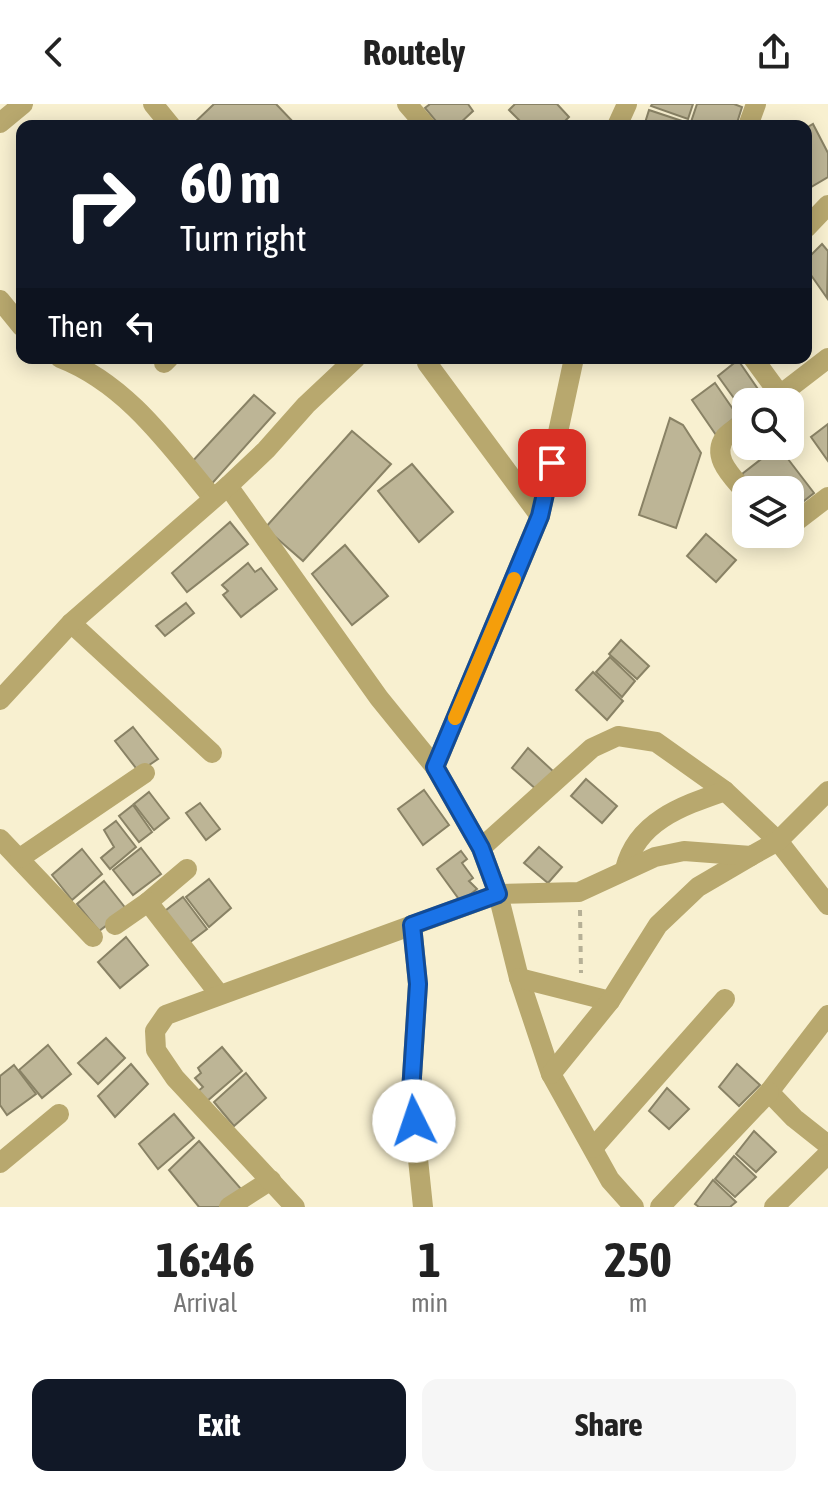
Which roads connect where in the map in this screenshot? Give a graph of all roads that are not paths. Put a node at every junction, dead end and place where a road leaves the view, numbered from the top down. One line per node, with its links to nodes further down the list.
1 (23, 104): 4 (street)
2 (407, 104): 3 (street)
3 (421, 120)
4 (0, 123)
5 (828, 205): 6 (street)
6 (812, 222)
7 (0, 300): 8 (street)
8 (16, 320)
9 (828, 358): 16 (street)
10 (76, 364): 19 (street)
11 (349, 364): 19 (street)
12 (428, 364): 22 (street)
13 (573, 364): 22 (street)
14 (756, 364): 15 (street)
15 (770, 388)
16 (788, 388)
17 (732, 432): 18 (street)
18 (732, 477)
19 (221, 492): 23 (street); 26 (street)
20 (828, 497): 21 (street)
21 (804, 515)
22 (540, 516): 26 (street)
23 (71, 623): 24 (street); 25 (street)
24 (0, 700)
25 (212, 753)
26 (435, 767): 32 (street)
27 (145, 773): 34 (street)
28 (725, 791): 31 (street); 32 (street); 36 (street)
29 (828, 791): 31 (street)
30 (0, 839): 34 (street)
31 (778, 841): 33 (street); 39 (street)
32 (481, 848): 37 (street)
33 (751, 856): 36 (street); 46 (street)
34 (20, 858): 42 (street)
35 (187, 869): 38 (street)
36 (625, 869): 37 (street)
37 (498, 894): 41 (street); 43 (street)
38 (148, 902): 40 (street); 44 (street)
39 (828, 905)
40 (115, 925)
41 (412, 925): 44 (street); 59 (street)
42 (93, 937)
43 (519, 978): 46 (street); 48 (street)
44 (219, 994): 55 (street)
45 (725, 999): 52 (street)
46 (610, 1001): 48 (street)
47 (828, 1015): 49 (street)
48 (551, 1074): 52 (street)
49 (769, 1092): 51 (street); 60 (street)
50 (59, 1114): 53 (street)
51 (828, 1145)
52 (593, 1148): 56 (street)
53 (3, 1153)
54 (828, 1154): 61 (street)
55 (271, 1180): 57 (street); 58 (street)
56 (623, 1203)
57 (229, 1207)
58 (295, 1207)
59 (423, 1207)
60 (660, 1207)
61 (774, 1207)

